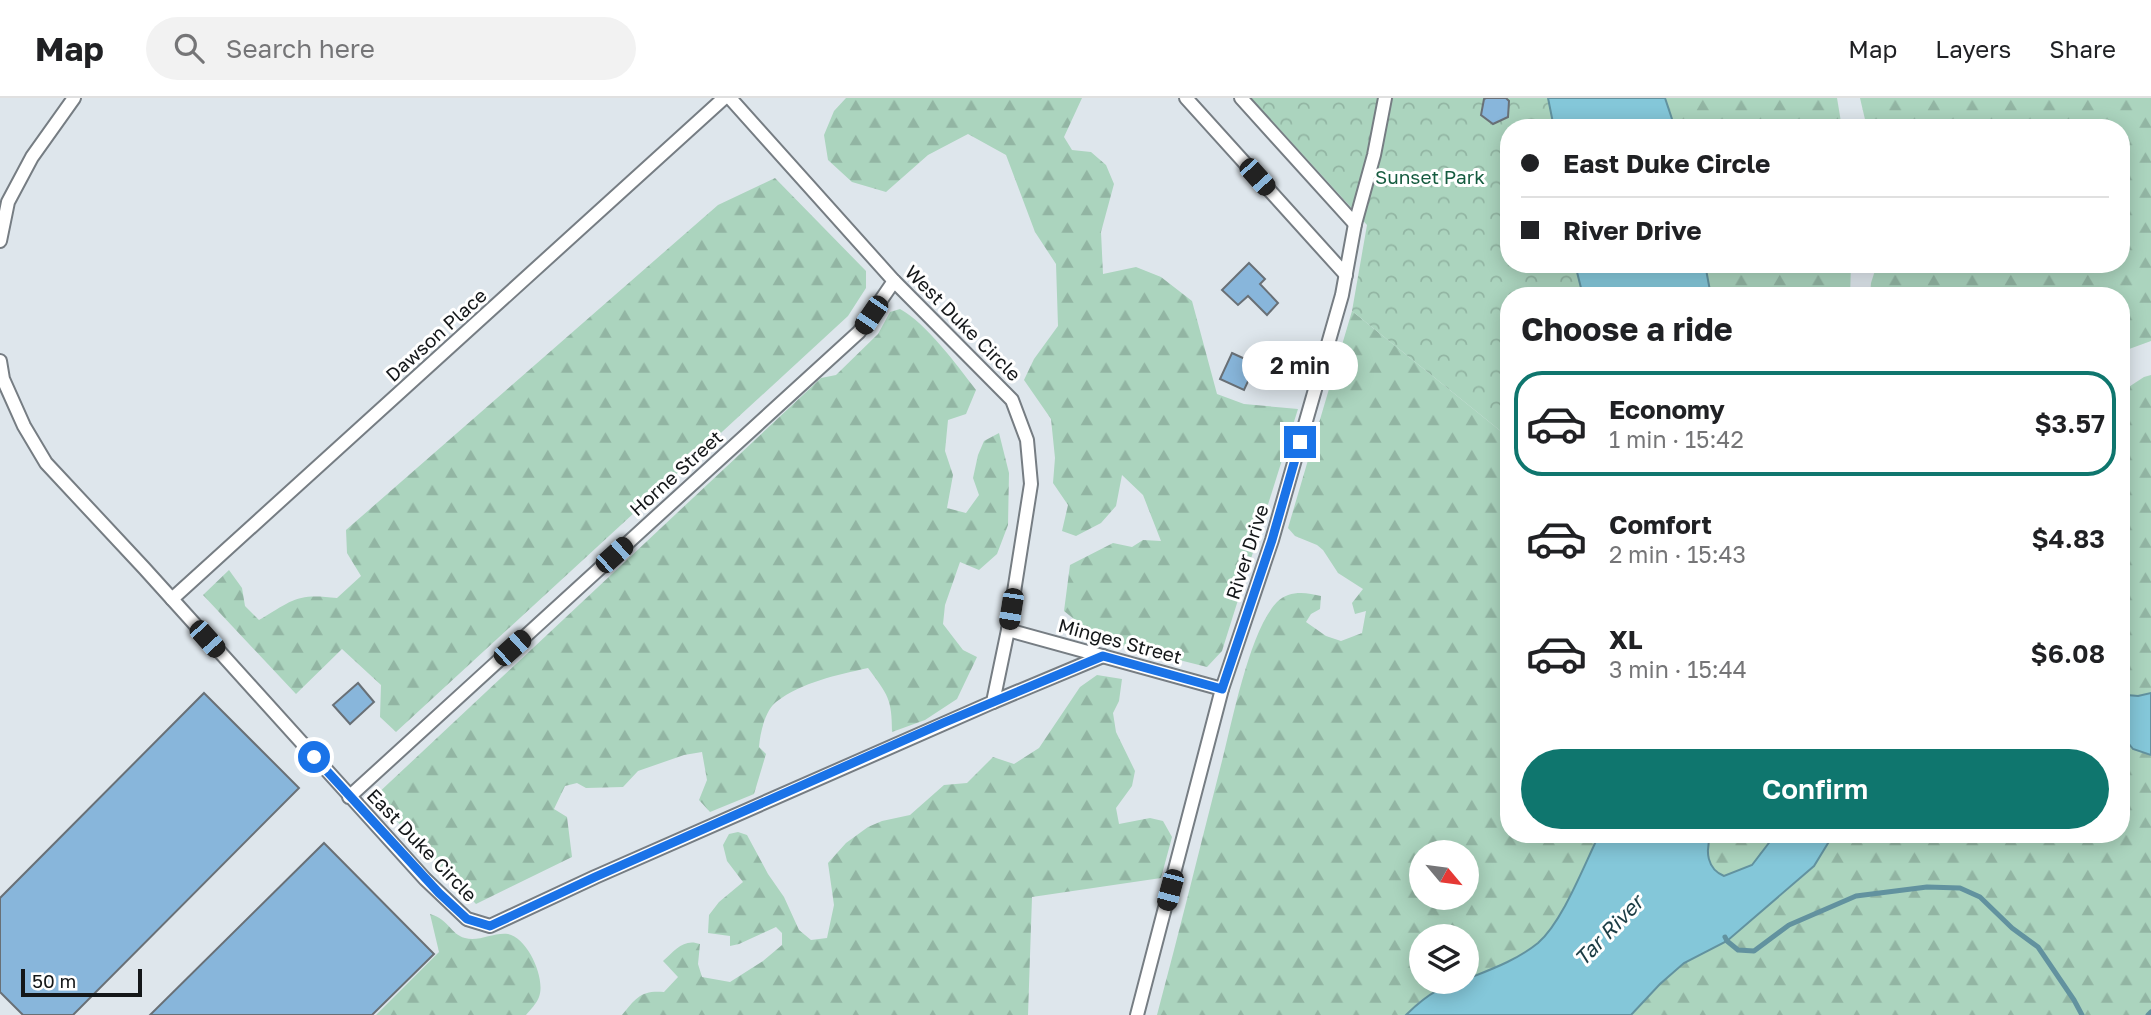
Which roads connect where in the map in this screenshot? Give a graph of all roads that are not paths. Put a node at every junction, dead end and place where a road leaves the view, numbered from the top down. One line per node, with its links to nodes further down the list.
1 (74, 98): 8 (street)
2 (724, 98): 12 (street, Dawson Place)
3 (730, 98): 10 (street, West Duke Circle)
4 (1186, 98): 9 (street)
5 (1241, 98): 7 (street)
6 (1385, 98): 7 (street, River Drive)
7 (1355, 224): 9 (street, River Drive)
8 (0, 241)
9 (1346, 275): 15 (street, River Drive)
10 (894, 281): 13 (street, West Duke Circle); 17 (street, Horne Street)
11 (0, 361): 12 (street, East Duke Circle)
12 (172, 599): 17 (street, East Duke Circle)
13 (1008, 630): 14 (street, Minges Street); 16 (street)
14 (1103, 656): 15 (street, Minges Street); 16 (street, East Duke Circle)
15 (1222, 689): 18 (street, River Drive)
16 (993, 702): 17 (street, East Duke Circle)
17 (349, 797)
18 (1137, 1015)

